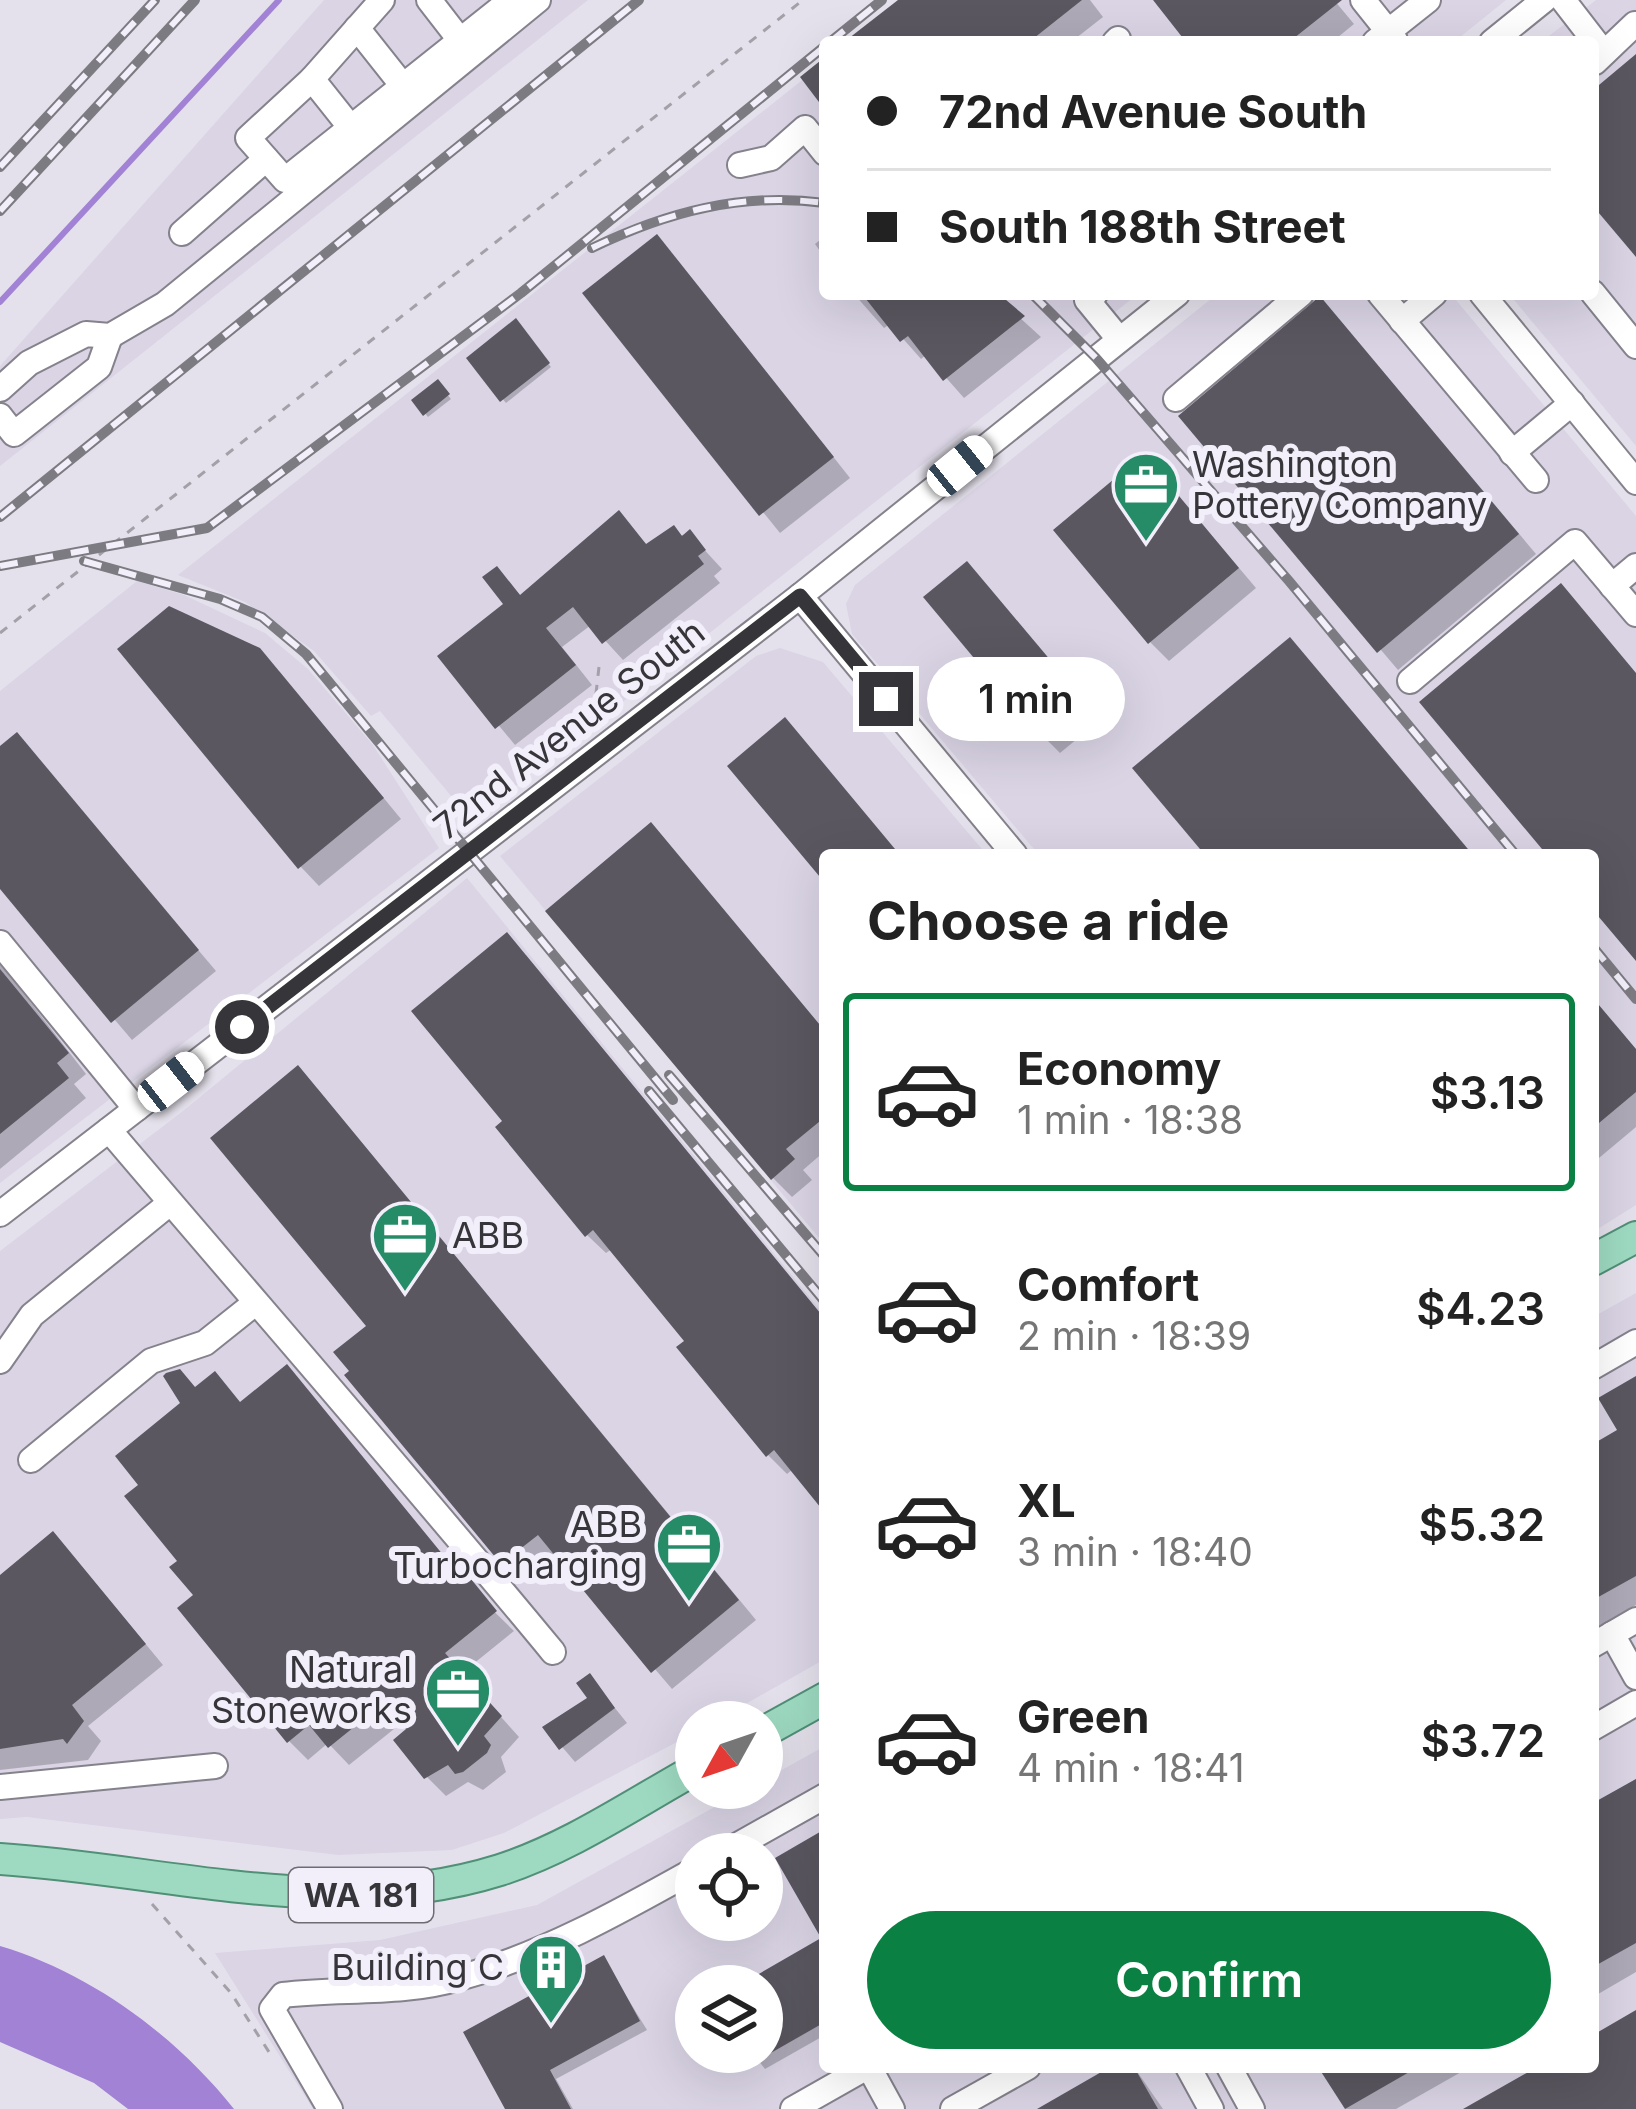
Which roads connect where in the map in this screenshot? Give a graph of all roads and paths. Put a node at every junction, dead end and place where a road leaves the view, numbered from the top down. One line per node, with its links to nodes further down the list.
1 (382, 0): 12 (street)
2 (429, 0): 17 (street)
3 (511, 0): 17 (street)
4 (538, 0): 21 (street)
5 (559, 0): 21 (street)
6 (803, 0): 48 (path)
7 (1363, 0): 13 (street)
8 (1428, 0): 14 (street)
9 (1544, 0): 15 (street)
10 (1563, 0): 16 (street)
11 (1635, 24): 18 (street)
12 (357, 28): 19 (street); 20 (street)
13 (1385, 36)
14 (1388, 36)
15 (1499, 36)
16 (1585, 36)
17 (460, 40): 20 (street)
18 (1599, 58)
19 (312, 79): 21 (street); 23 (street)
20 (403, 86): 21 (street)
21 (362, 132): 23 (street); 34 (street)
22 (819, 144): 24 (street)
23 (266, 159): 25 (street)
24 (740, 164)
25 (182, 232)
26 (1090, 300): 35 (street)
27 (1169, 300): 35 (street, 72nd Avenue South)
28 (1294, 300): 38 (street)
29 (1385, 300): 33 (street)
30 (1428, 300): 33 (street)
31 (1599, 300): 36 (street)
32 (1490, 303): 39 (street)
33 (1402, 321): 41 (street)
34 (110, 336): 37 (street); 40 (street)
35 (1119, 339): 46 (street, 72nd Avenue South)
36 (1636, 346)
37 (0, 389)
38 (1175, 399)
39 (1572, 404): 41 (street); 42 (street)
40 (0, 416)
41 (1512, 453): 43 (street)
42 (1634, 475)
43 (1535, 481)
44 (1636, 566): 45 (street)
45 (1612, 586): 47 (street); 50 (street)
46 (800, 596): 51 (street, 72nd Avenue South); 52 (street)
47 (1636, 614)
48 (0, 633)
49 (599, 667): 51 (path)
50 (1410, 681)
51 (622, 734): 54 (street, 72nd Avenue South)
52 (1010, 849)
53 (0, 943): 54 (street)
54 (136, 1109): 55 (street, 72nd Avenue South)
55 (109, 1130): 56 (street); 57 (street, 72nd Avenue South)
56 (170, 1203): 60 (street); 62 (street)
57 (0, 1214)
58 (1636, 1237): 59 (main road)
59 (1599, 1257)
60 (254, 1304): 64 (street); 67 (street)
61 (1636, 1342): 63 (street)
62 (0, 1361)
63 (1599, 1364)
64 (31, 1460)
65 (1636, 1620): 66 (street)
66 (1602, 1640): 68 (street)
67 (553, 1652)
68 (1636, 1677)
69 (819, 1701): 71 (main road)
70 (1636, 1703): 72 (street)
71 (783, 1721)
72 (1599, 1725)
73 (215, 1766): 75 (street)
74 (675, 1780): 78 (main road, WA 181)
75 (0, 1787)
76 (819, 1799): 77 (street)
77 (759, 1833)
78 (0, 1859)
79 (675, 1881): 87 (street)
80 (154, 1905): 81 (path)
81 (276, 2063)
82 (857, 2073): 88 (street)
83 (871, 2073): 89 (street)
84 (1017, 2073): 90 (street)
85 (1191, 2073): 91 (street)
86 (1231, 2073): 92 (street)
87 (330, 2109)
88 (793, 2109)
89 (892, 2109)
90 (953, 2109)
91 (1211, 2109)
92 (1252, 2109)

